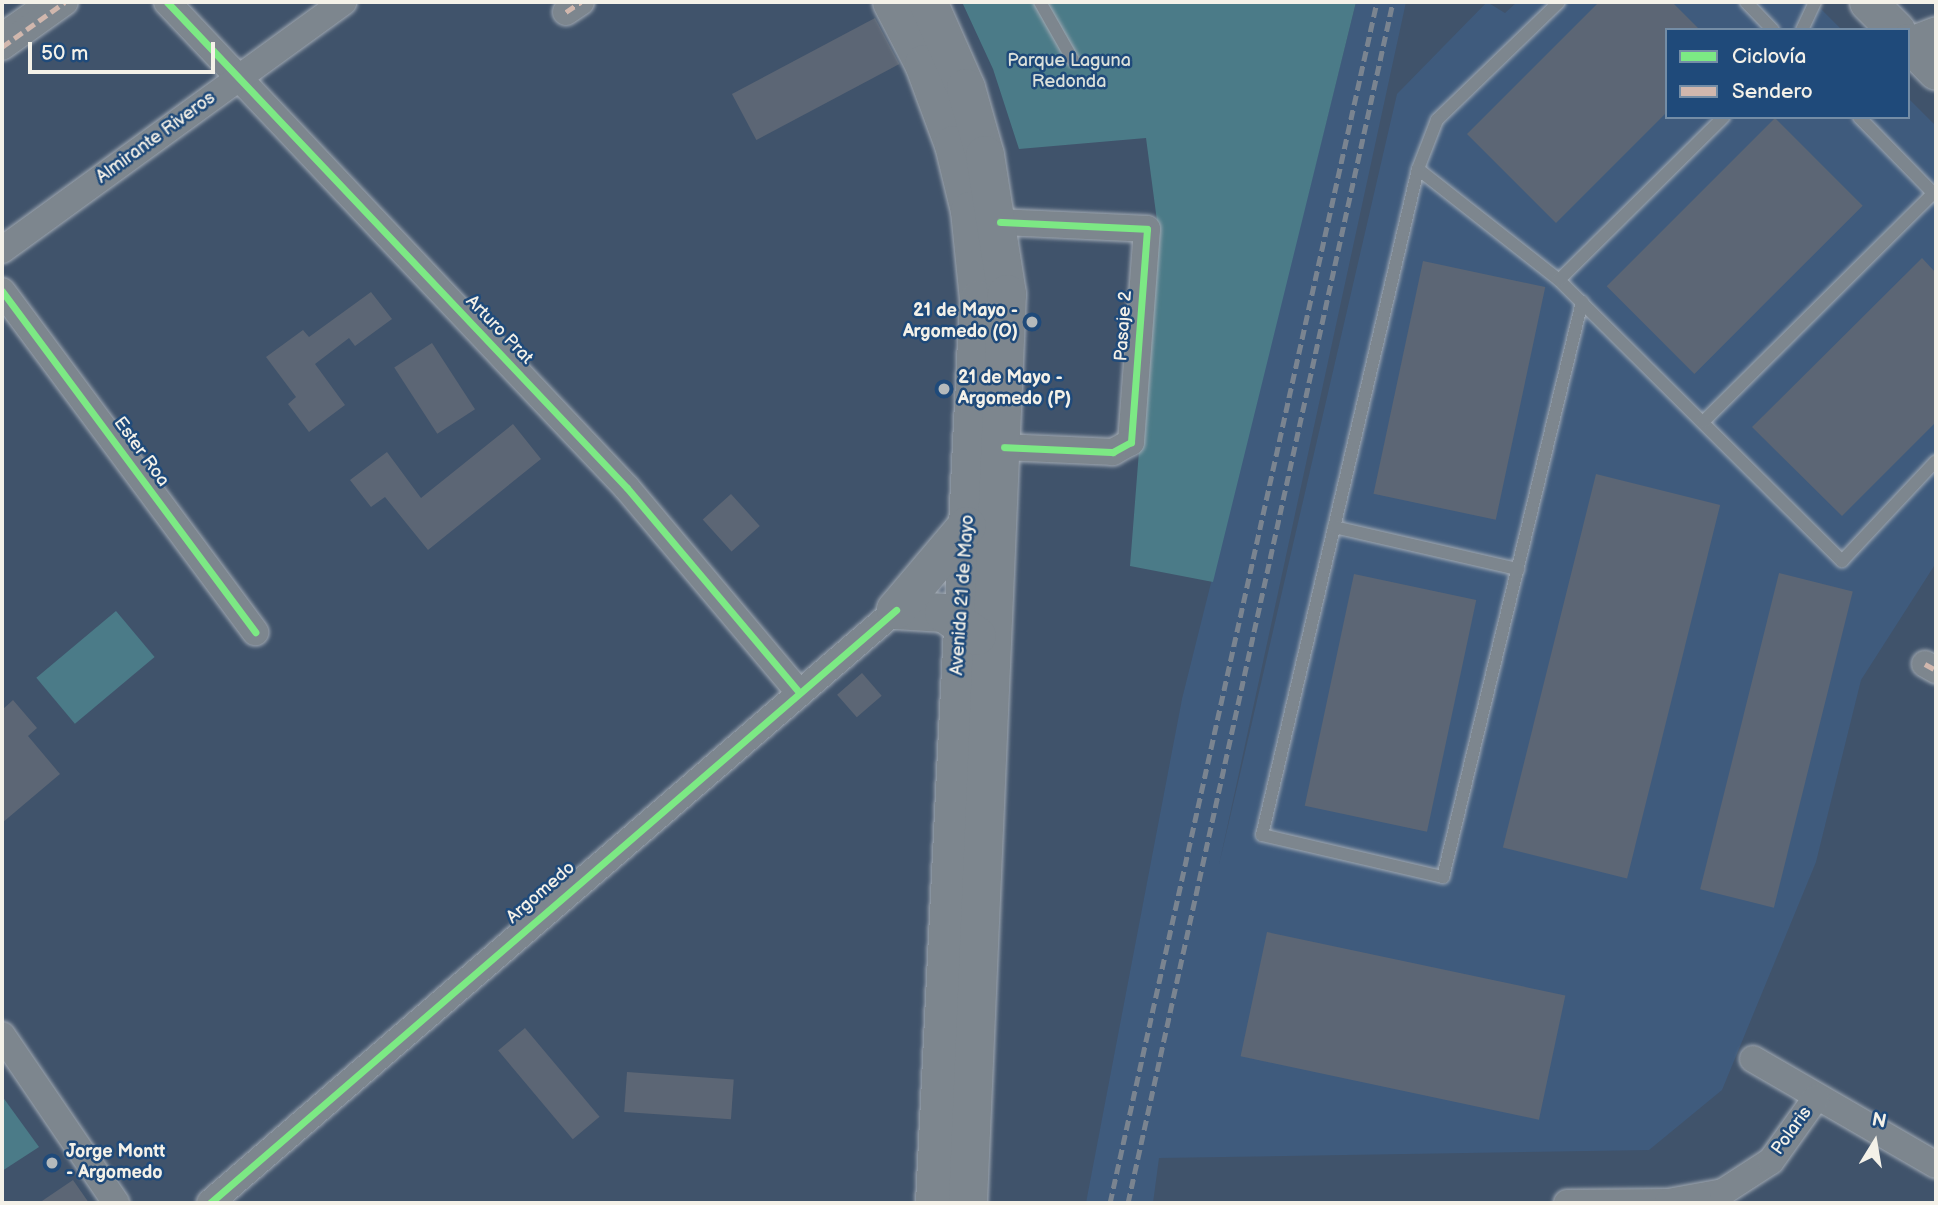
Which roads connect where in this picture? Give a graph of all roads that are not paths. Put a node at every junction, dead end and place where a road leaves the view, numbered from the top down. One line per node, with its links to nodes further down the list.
1 (38, 2): 12 (lane)
2 (65, 2): 19 (street)
3 (167, 2): 22 (street, Arturo Prat)
4 (343, 2): 22 (street, Almirante Riveros)
5 (892, 2): 35 (main road, Avenida 21 de Mayo)
6 (928, 2): 27 (main road, Avenida 21 de Mayo)
7 (1040, 2): 20 (lane)
8 (1559, 2): 25 (lane)
9 (1746, 2): 13 (lane)
10 (1815, 2): 14 (lane)
11 (1868, 2): 15 (main road)
12 (2, 28)
13 (1771, 28)
14 (1803, 28)
15 (1894, 28)
16 (1936, 30): 17 (street)
17 (1910, 40)
18 (1910, 43): 21 (main road)
19 (2, 47)
20 (1073, 60)
21 (1936, 71)
22 (237, 79): 28 (street, Almirante Riveros); 42 (street, Arturo Prat)
23 (1722, 119): 29 (lane)
24 (1861, 119): 26 (lane)
25 (1418, 169): 29 (lane); 36 (lane)
26 (1935, 195): 32 (lane)
27 (1000, 222): 33 (main road, Avenida 21 de Mayo); 33 (street, Pasaje 2)
28 (2, 250)
29 (1559, 280): 31 (lane)
30 (2, 291): 40 (street, Ester Roa)
31 (1582, 302): 32 (lane); 37 (lane)
32 (1703, 422): 34 (lane)
33 (1004, 447): 41 (main road, Avenida 21 de Mayo)
34 (1936, 461)
35 (968, 525): 38 (main road); 39 (main road, Avenida 21 de Mayo)
36 (1334, 527): 37 (lane); 37 (lane)
37 (1518, 569)
38 (897, 610): 39 (main road); 42 (street, Argomedo)
39 (959, 620): 41 (main road); 49 (main road, Avenida 21 de Mayo)
40 (255, 632)
41 (993, 663): 50 (main road, Avenida 21 de Mayo)
42 (797, 690): 48 (street, Argomedo)
43 (2, 1035): 47 (street)
44 (1754, 1059): 45 (street)
45 (1816, 1098): 46 (street); 52 (street, Polaris)
46 (1936, 1165)
47 (116, 1203)
48 (210, 1203)
49 (935, 1203)
50 (968, 1203)
51 (1567, 1203): 52 (street, Polaris)
52 (1668, 1203)

